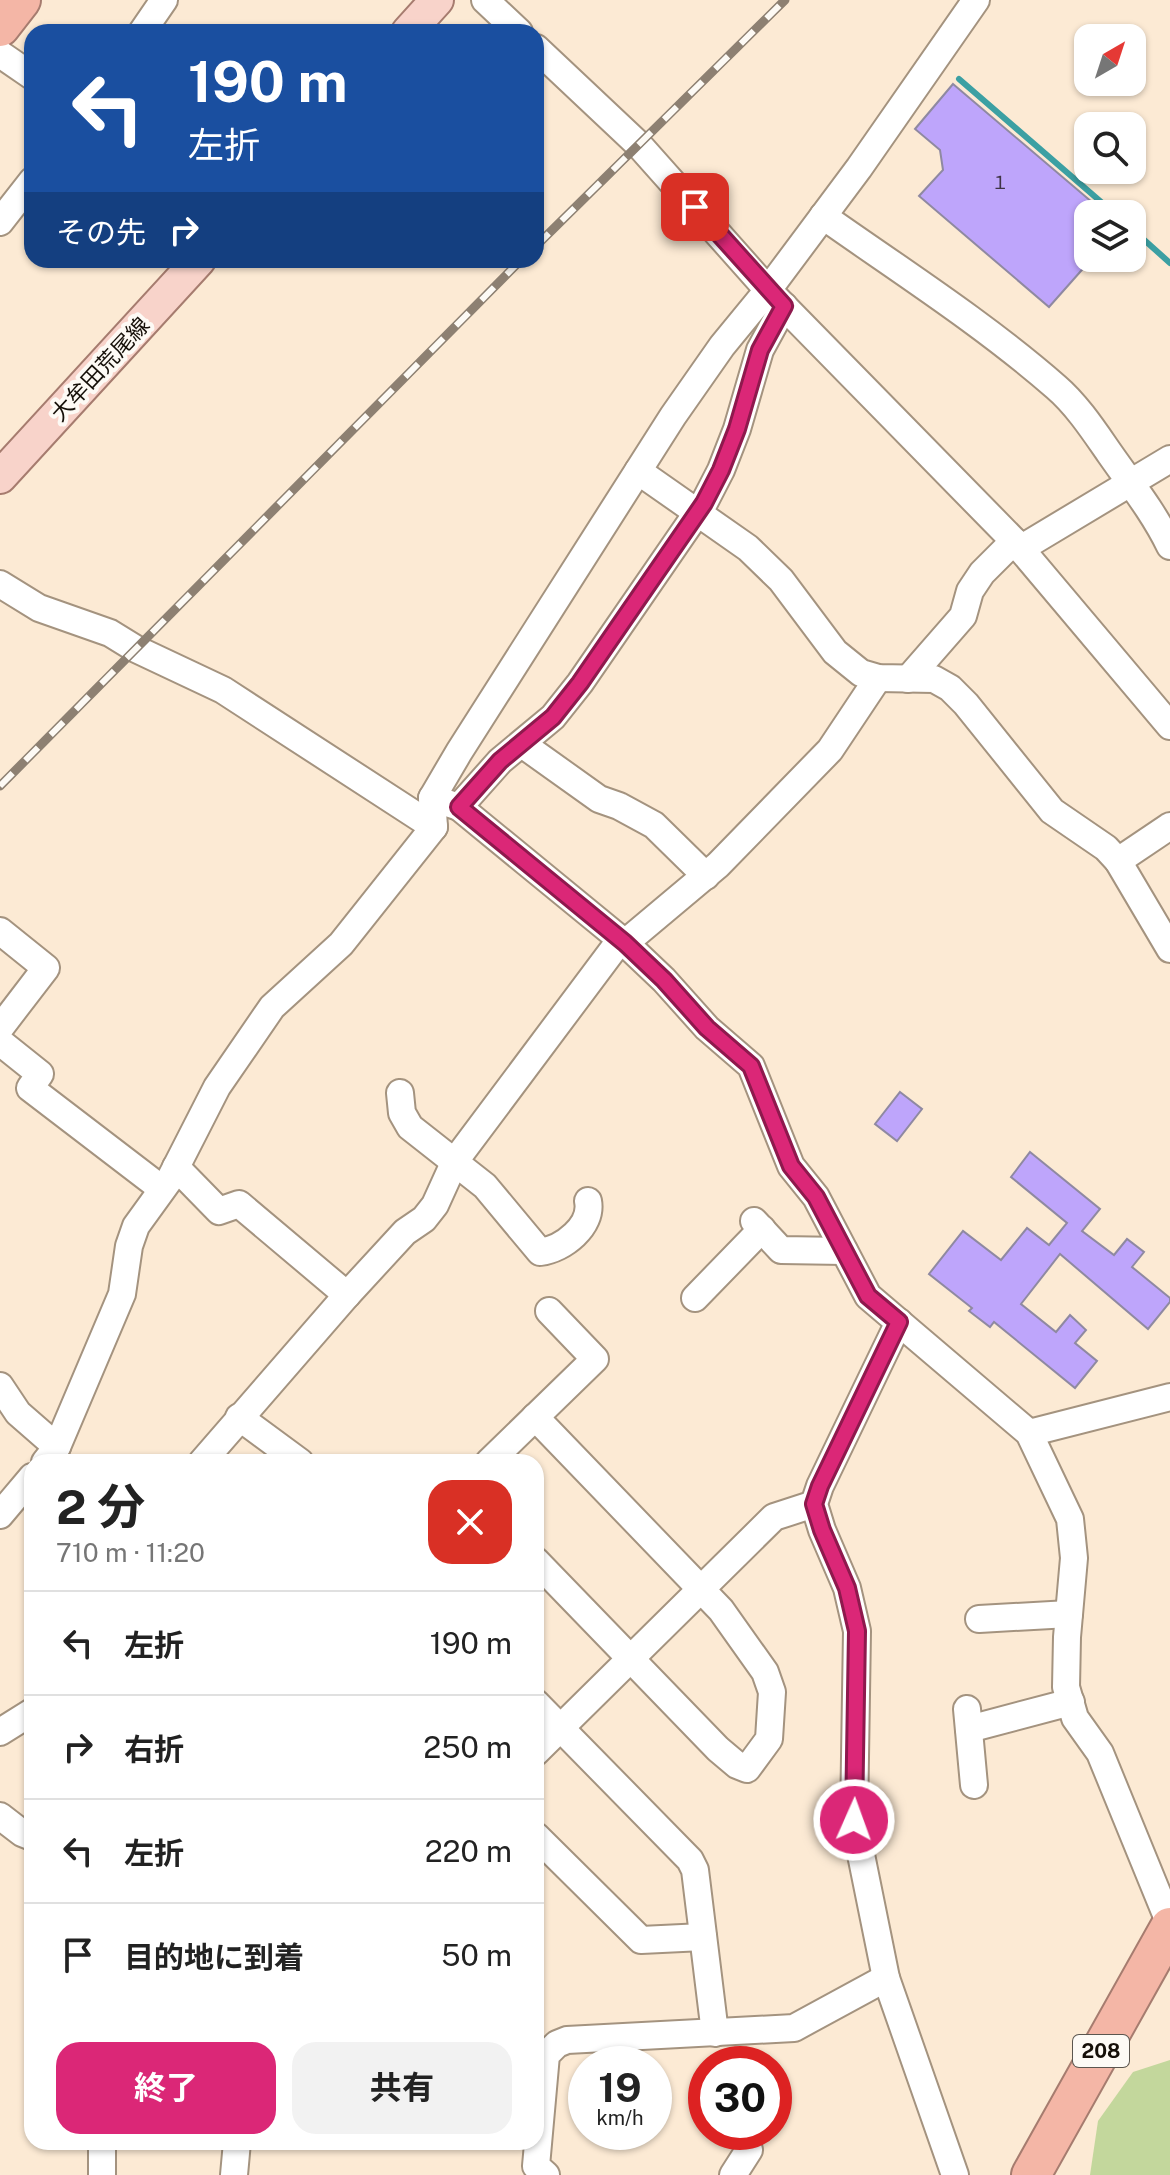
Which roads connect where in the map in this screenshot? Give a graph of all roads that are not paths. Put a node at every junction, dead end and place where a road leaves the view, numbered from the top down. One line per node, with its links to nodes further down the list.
1 (21, 0): 9 (highway)
2 (164, 0): 6 (street)
3 (437, 0): 7 (main road)
4 (485, 0): 8 (street)
5 (976, 0): 14 (street)
6 (148, 24)
7 (415, 24)
8 (510, 24)
9 (0, 27)
10 (0, 54): 12 (street)
11 (544, 56): 17 (street)
12 (24, 70)
13 (24, 191): 15 (street)
14 (823, 216): 17 (street); 21 (street)
15 (0, 222)
16 (192, 268): 20 (main road, 大牟田荒尾線)
17 (776, 298): 19 (street); 22 (street); 23 (street)
18 (1170, 459): 21 (street)
19 (638, 471): 22 (street); 30 (street)
20 (0, 477)
21 (1130, 482): 23 (street); 24 (street)
22 (699, 512): 26 (street); 29 (street)
23 (1017, 545): 27 (street); 28 (street)
24 (1170, 546)
25 (0, 584): 33 (street)
26 (878, 678): 27 (street); 35 (street)
27 (908, 679): 34 (street)
28 (1170, 726)
29 (522, 744): 31 (street); 35 (street)
30 (432, 798): 31 (street); 33 (street)
31 (459, 807): 37 (street)
32 (1170, 826): 34 (street)
33 (434, 827): 43 (street)
34 (1118, 861): 38 (street)
35 (706, 876): 37 (street)
36 (0, 931): 39 (street)
37 (623, 941): 42 (street); 45 (street)
38 (1170, 949)
39 (0, 1028)
40 (0, 1042): 43 (street)
41 (400, 1093): 42 (street)
42 (455, 1161): 44 (street); 46 (street)
43 (169, 1178): 46 (street); 56 (street)
44 (588, 1201)
45 (844, 1251): 47 (street); 49 (street)
46 (347, 1295): 52 (street)
47 (695, 1298)
48 (549, 1311): 53 (street)
49 (899, 1322): 54 (street); 61 (street)
50 (0, 1386): 55 (street)
51 (1170, 1397): 54 (street)
52 (239, 1417): 57 (street); 58 (street)
53 (535, 1417): 59 (street); 64 (street)
54 (1029, 1433): 65 (street)
55 (54, 1454)
56 (59, 1454)
57 (209, 1454)
58 (289, 1454)
59 (497, 1454)
60 (24, 1486): 62 (street)
61 (814, 1504): 64 (street); 80 (street)
62 (0, 1515)
63 (544, 1569): 67 (street)
64 (702, 1590): 67 (street); 67 (street)
65 (1069, 1614): 66 (street); 68 (street)
66 (979, 1619)
67 (631, 1659): 71 (street)
68 (1071, 1702): 74 (street); 79 (street)
69 (544, 1711): 71 (street)
70 (24, 1717): 72 (street)
71 (560, 1727): 73 (street); 78 (street)
72 (0, 1732)
73 (544, 1744)
74 (974, 1785)
75 (0, 1816): 76 (street)
76 (24, 1832)
77 (544, 1845): 78 (street)
78 (703, 1937): 81 (street)
79 (1167, 1941): 93 (highway, 208)
80 (886, 1978): 81 (street); 92 (street)
81 (715, 2033): 82 (street)
82 (547, 2042): 83 (street)
83 (544, 2081)
84 (102, 2150): 89 (street)
85 (236, 2150): 90 (street)
86 (539, 2150): 88 (street)
87 (749, 2150): 91 (street)
88 (537, 2172)
89 (102, 2175)
90 (234, 2175)
91 (733, 2175)
92 (955, 2175)
93 (1031, 2175)

